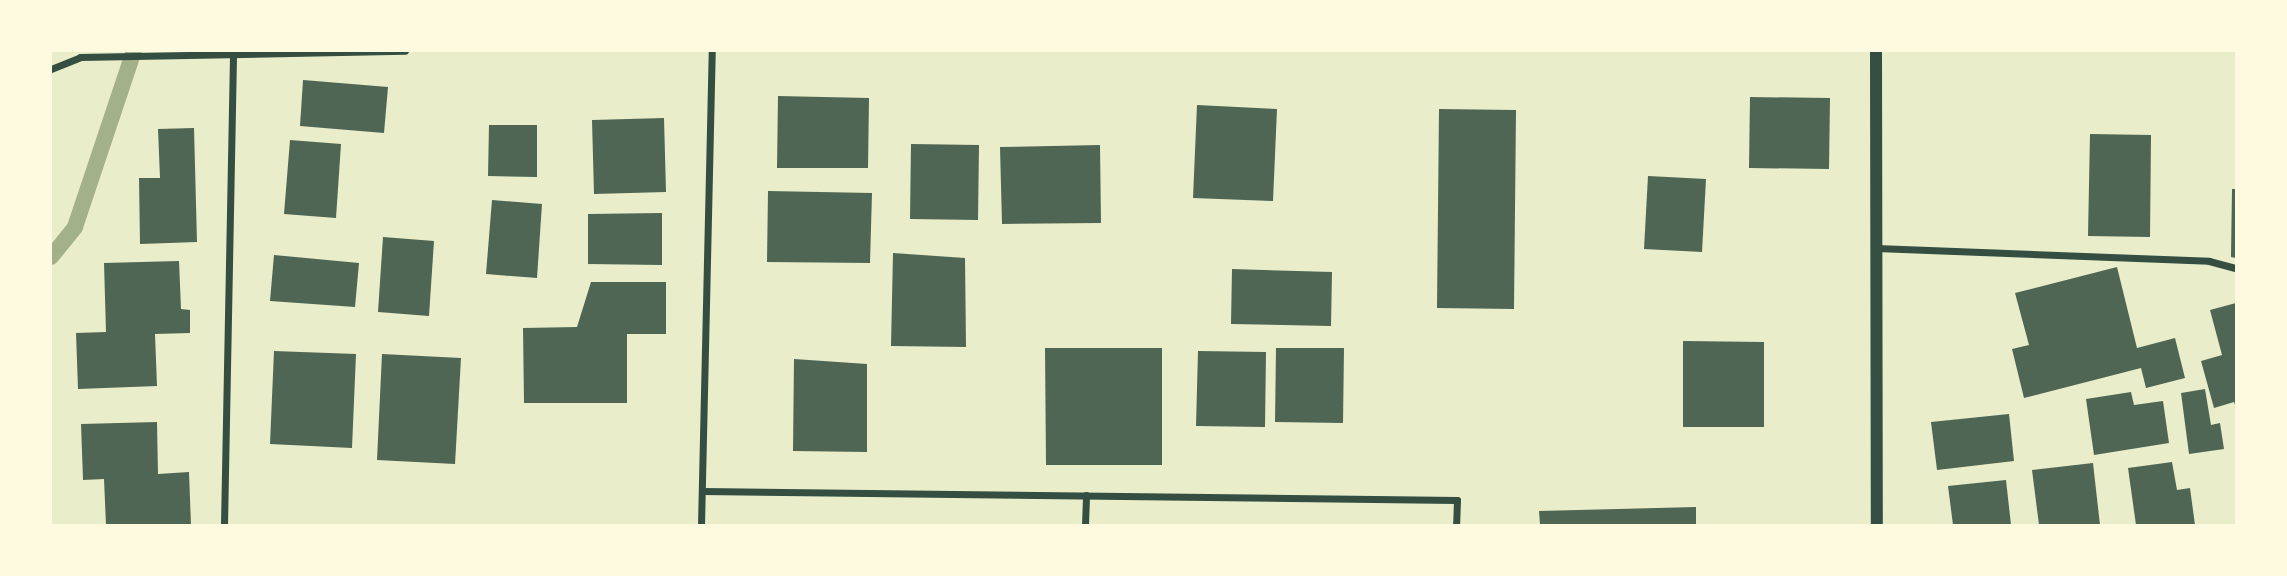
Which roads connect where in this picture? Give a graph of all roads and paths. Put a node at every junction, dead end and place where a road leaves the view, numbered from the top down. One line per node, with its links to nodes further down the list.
1 (405, 51): 4 (street)
2 (712, 51): 8 (street)
3 (1877, 51): 6 (street)
4 (233, 55): 5 (street); 10 (street)
5 (51, 69)
6 (1876, 248): 7 (street); 14 (street)
7 (2236, 268)
8 (702, 491): 9 (street); 11 (street)
9 (1086, 495): 12 (street); 13 (street)
10 (224, 525)
11 (701, 525)
12 (1086, 525)
13 (1456, 525)
14 (1877, 525)

